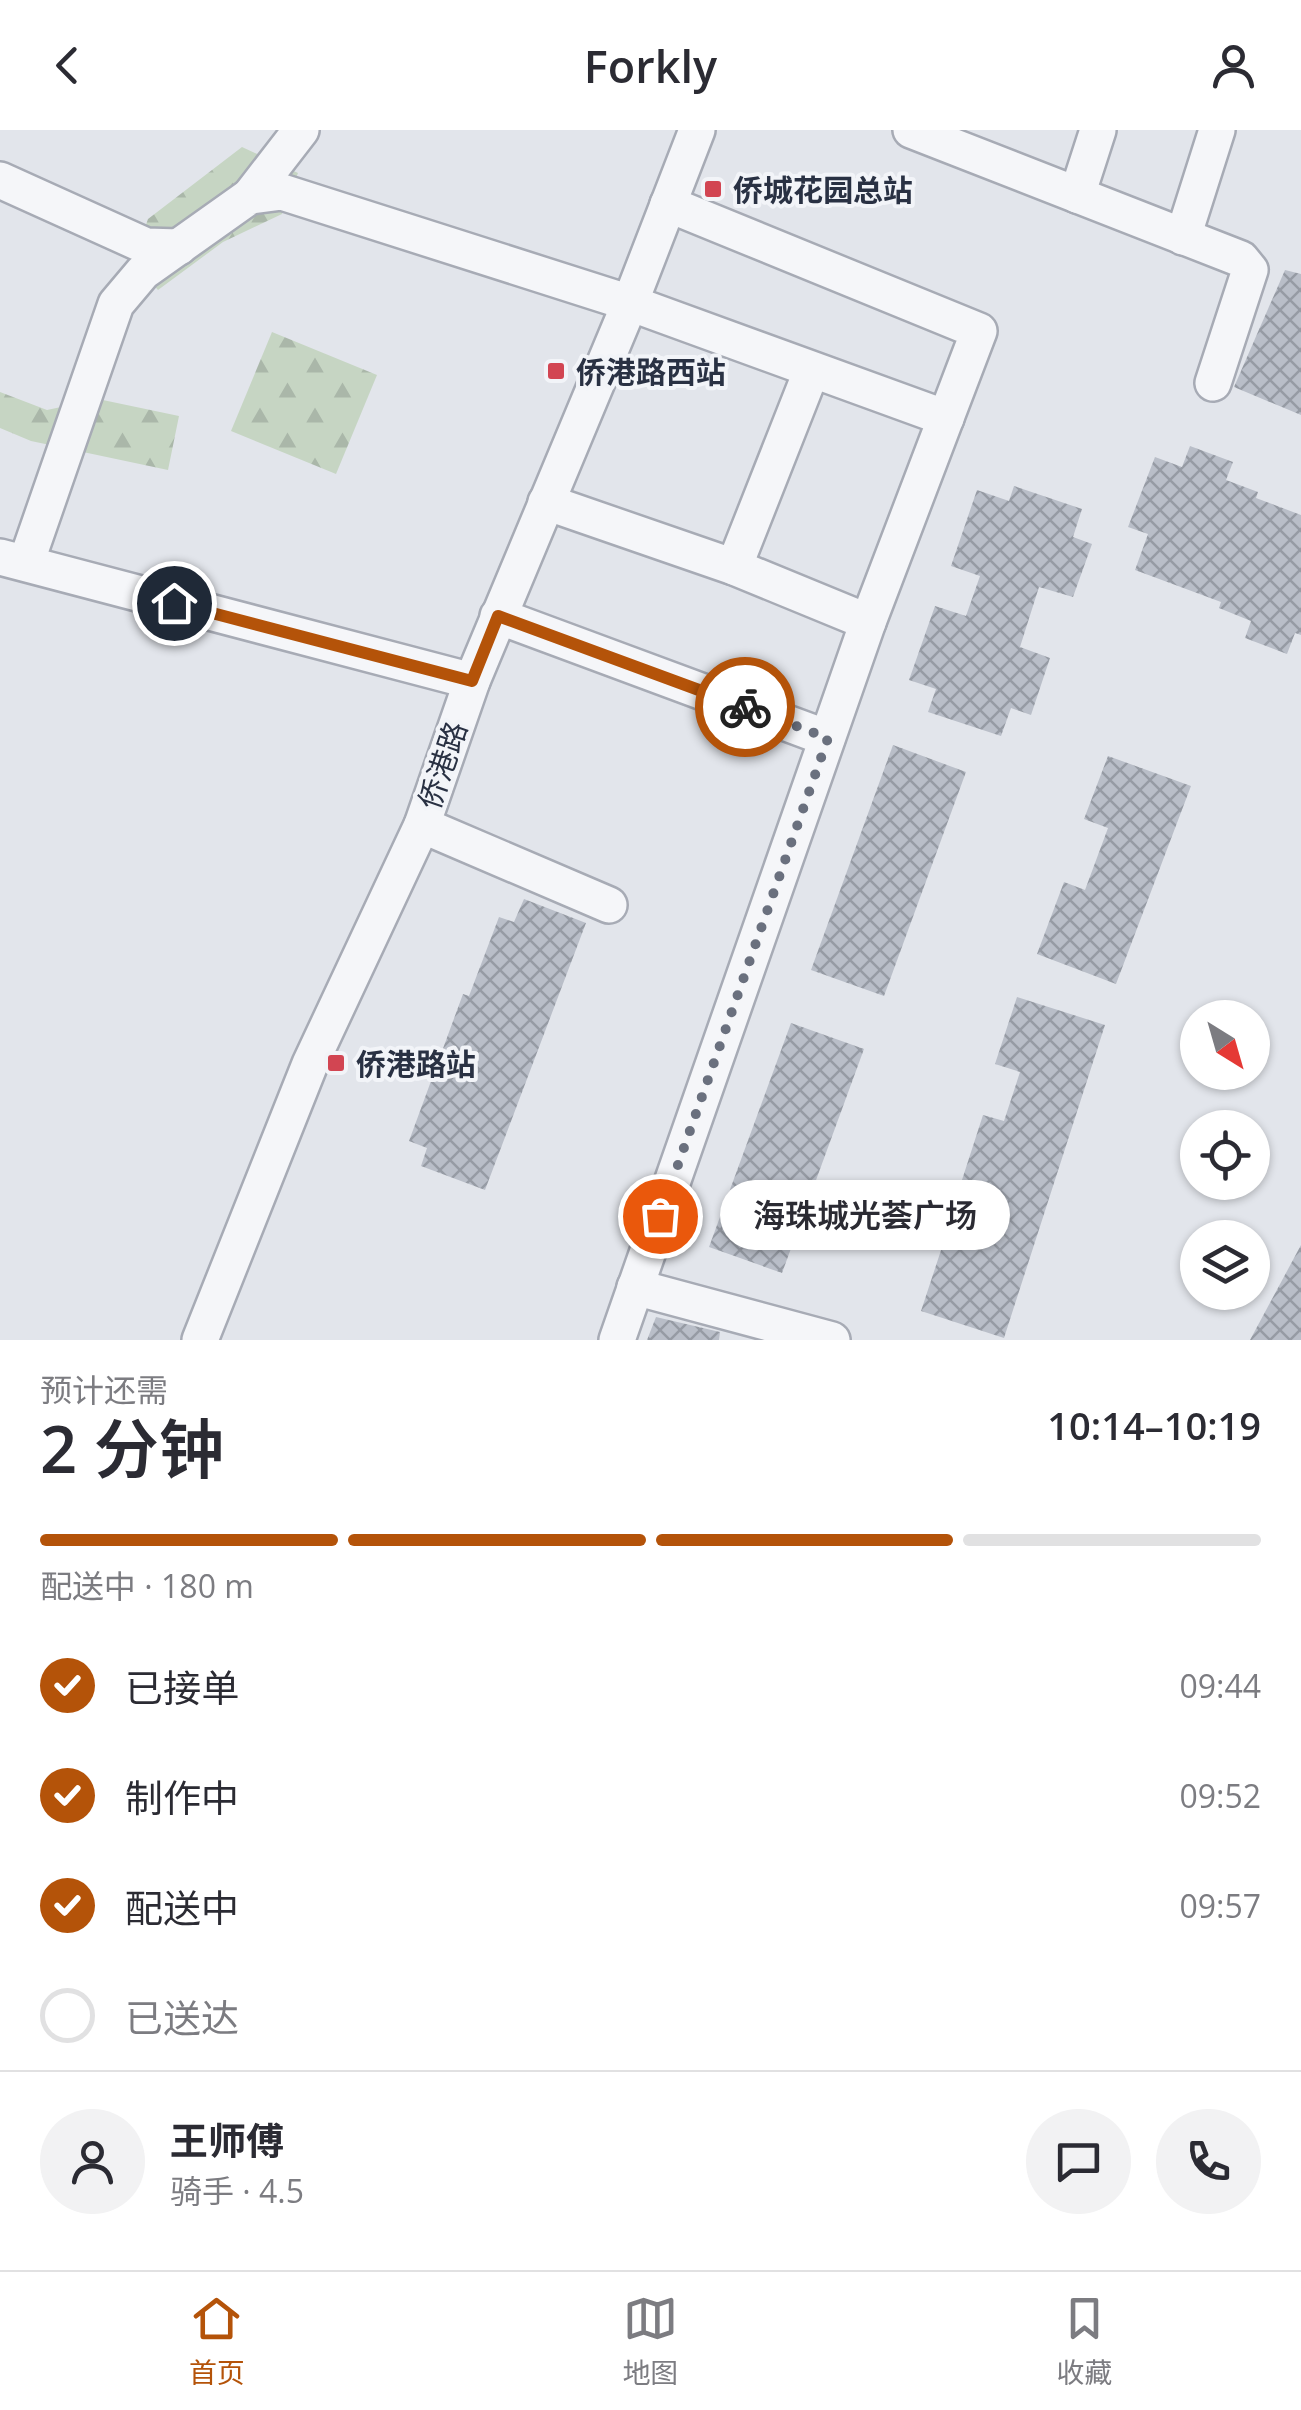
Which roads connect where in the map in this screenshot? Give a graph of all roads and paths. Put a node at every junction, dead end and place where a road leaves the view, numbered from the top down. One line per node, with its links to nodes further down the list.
1 (301, 130): 8 (street)
2 (697, 130): 9 (street, 侨港路)
3 (911, 130): 7 (street)
4 (1098, 130): 7 (street)
5 (1217, 130): 10 (street)
6 (0, 180): 11 (street)
7 (1077, 195): 10 (street)
8 (250, 196): 11 (street); 12 (street)
9 (668, 204): 12 (street, 侨港路); 15 (street)
10 (1183, 236): 14 (street)
11 (179, 247): 17 (street)
12 (630, 303): 13 (street); 16 (street, 侨港路)
13 (811, 372): 15 (street); 18 (street)
14 (1213, 384)
15 (946, 418): 20 (street)
16 (546, 502): 18 (street); 19 (street, 侨港路)
17 (13, 560): 21 (street)
18 (734, 567): 20 (street)
19 (498, 616): 21 (street, 侨港路); 22 (street)
20 (868, 622): 22 (street)
21 (472, 681): 23 (street, 侨港路)
22 (828, 738): 25 (street)
23 (422, 825): 24 (street); 26 (street, 侨港路)
24 (609, 905)
25 (636, 1287): 27 (street); 28 (street)
26 (200, 1340)
27 (617, 1340)
28 (832, 1340)

